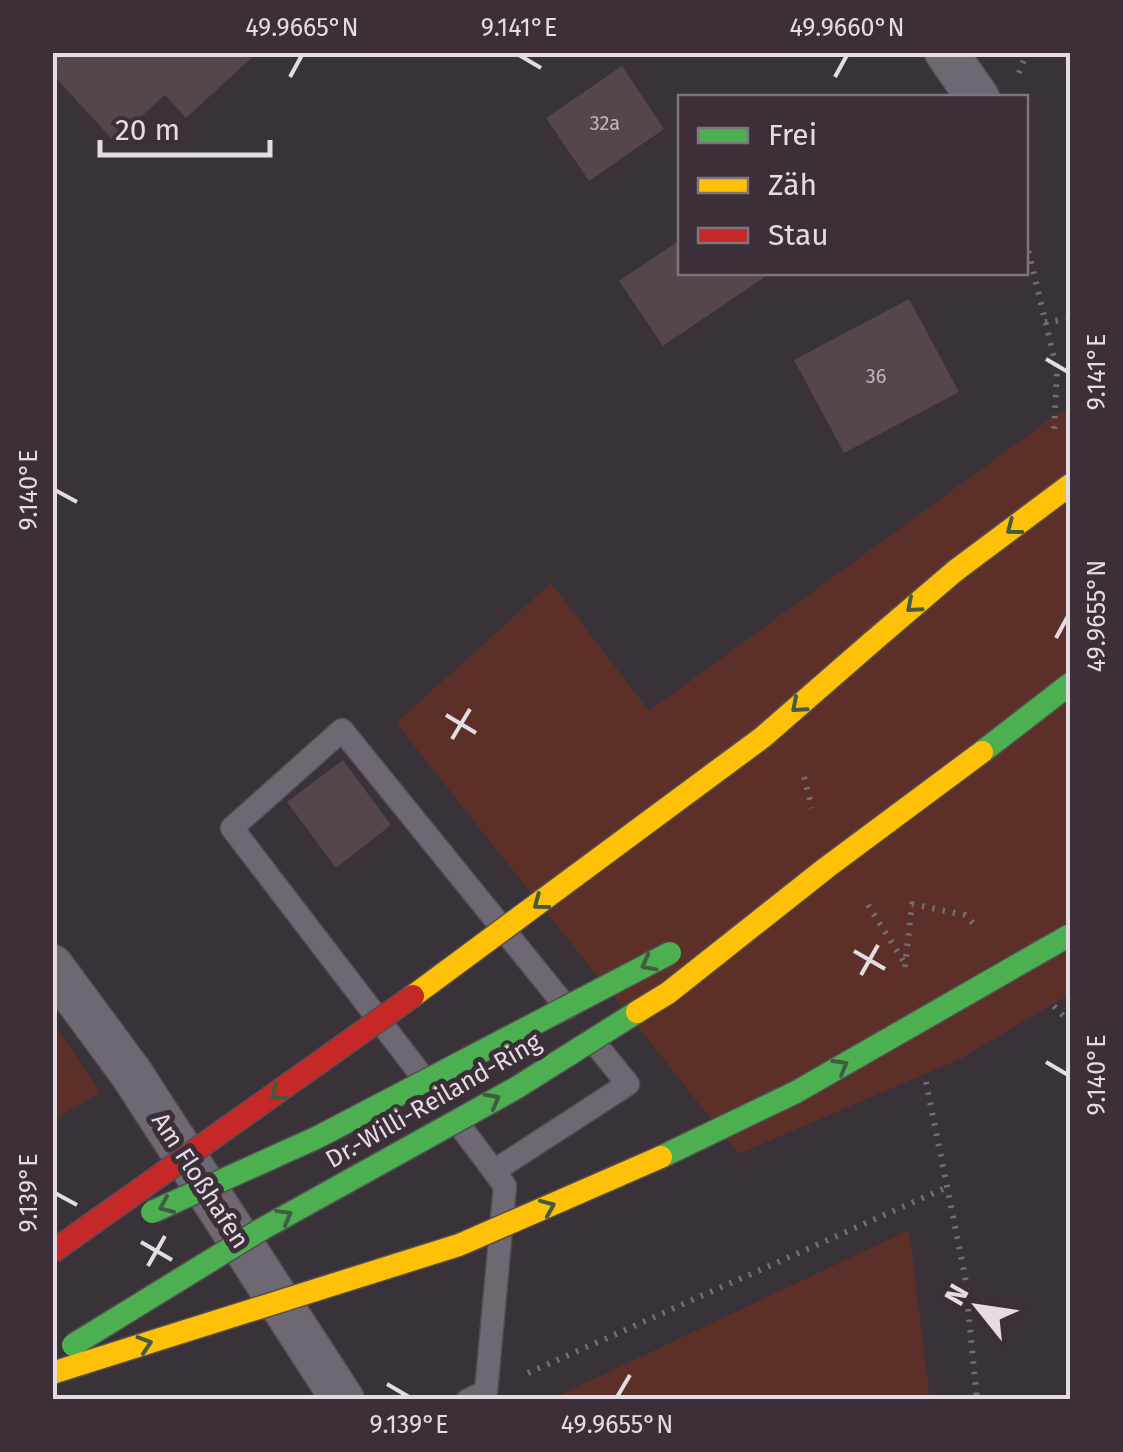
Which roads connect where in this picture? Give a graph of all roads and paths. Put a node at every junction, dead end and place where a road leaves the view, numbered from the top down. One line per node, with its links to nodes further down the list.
1 (946, 52): 2 (street)
2 (976, 95)
3 (1028, 250): 4 (path)
4 (1070, 318)
5 (1070, 485): 17 (highway, one-way to 17, bridge)
6 (1070, 684): 7 (highway, Dr.-Willi-Reiland-Ring, bridge)
7 (826, 868): 17 (highway, Dr.-Willi-Reiland-Ring, one-way to 17, bridge); 18 (highway, Dr.-Willi-Reiland-Ring, one-way to 7, bridge)
8 (978, 928): 11 (path)
9 (1070, 935): 19 (highway, one-way to 9, bridge)
10 (52, 966): 21 (street, Am Floßhafen)
11 (908, 982)
12 (1044, 996): 13 (path)
13 (1070, 1023)
14 (925, 1076): 16 (path)
15 (494, 1171): 15 (lane); 20 (lane)
16 (945, 1188): 20 (path); 22 (path)
17 (52, 1254)
18 (52, 1358)
19 (52, 1373)
20 (477, 1396)
21 (342, 1400)
22 (977, 1400)

